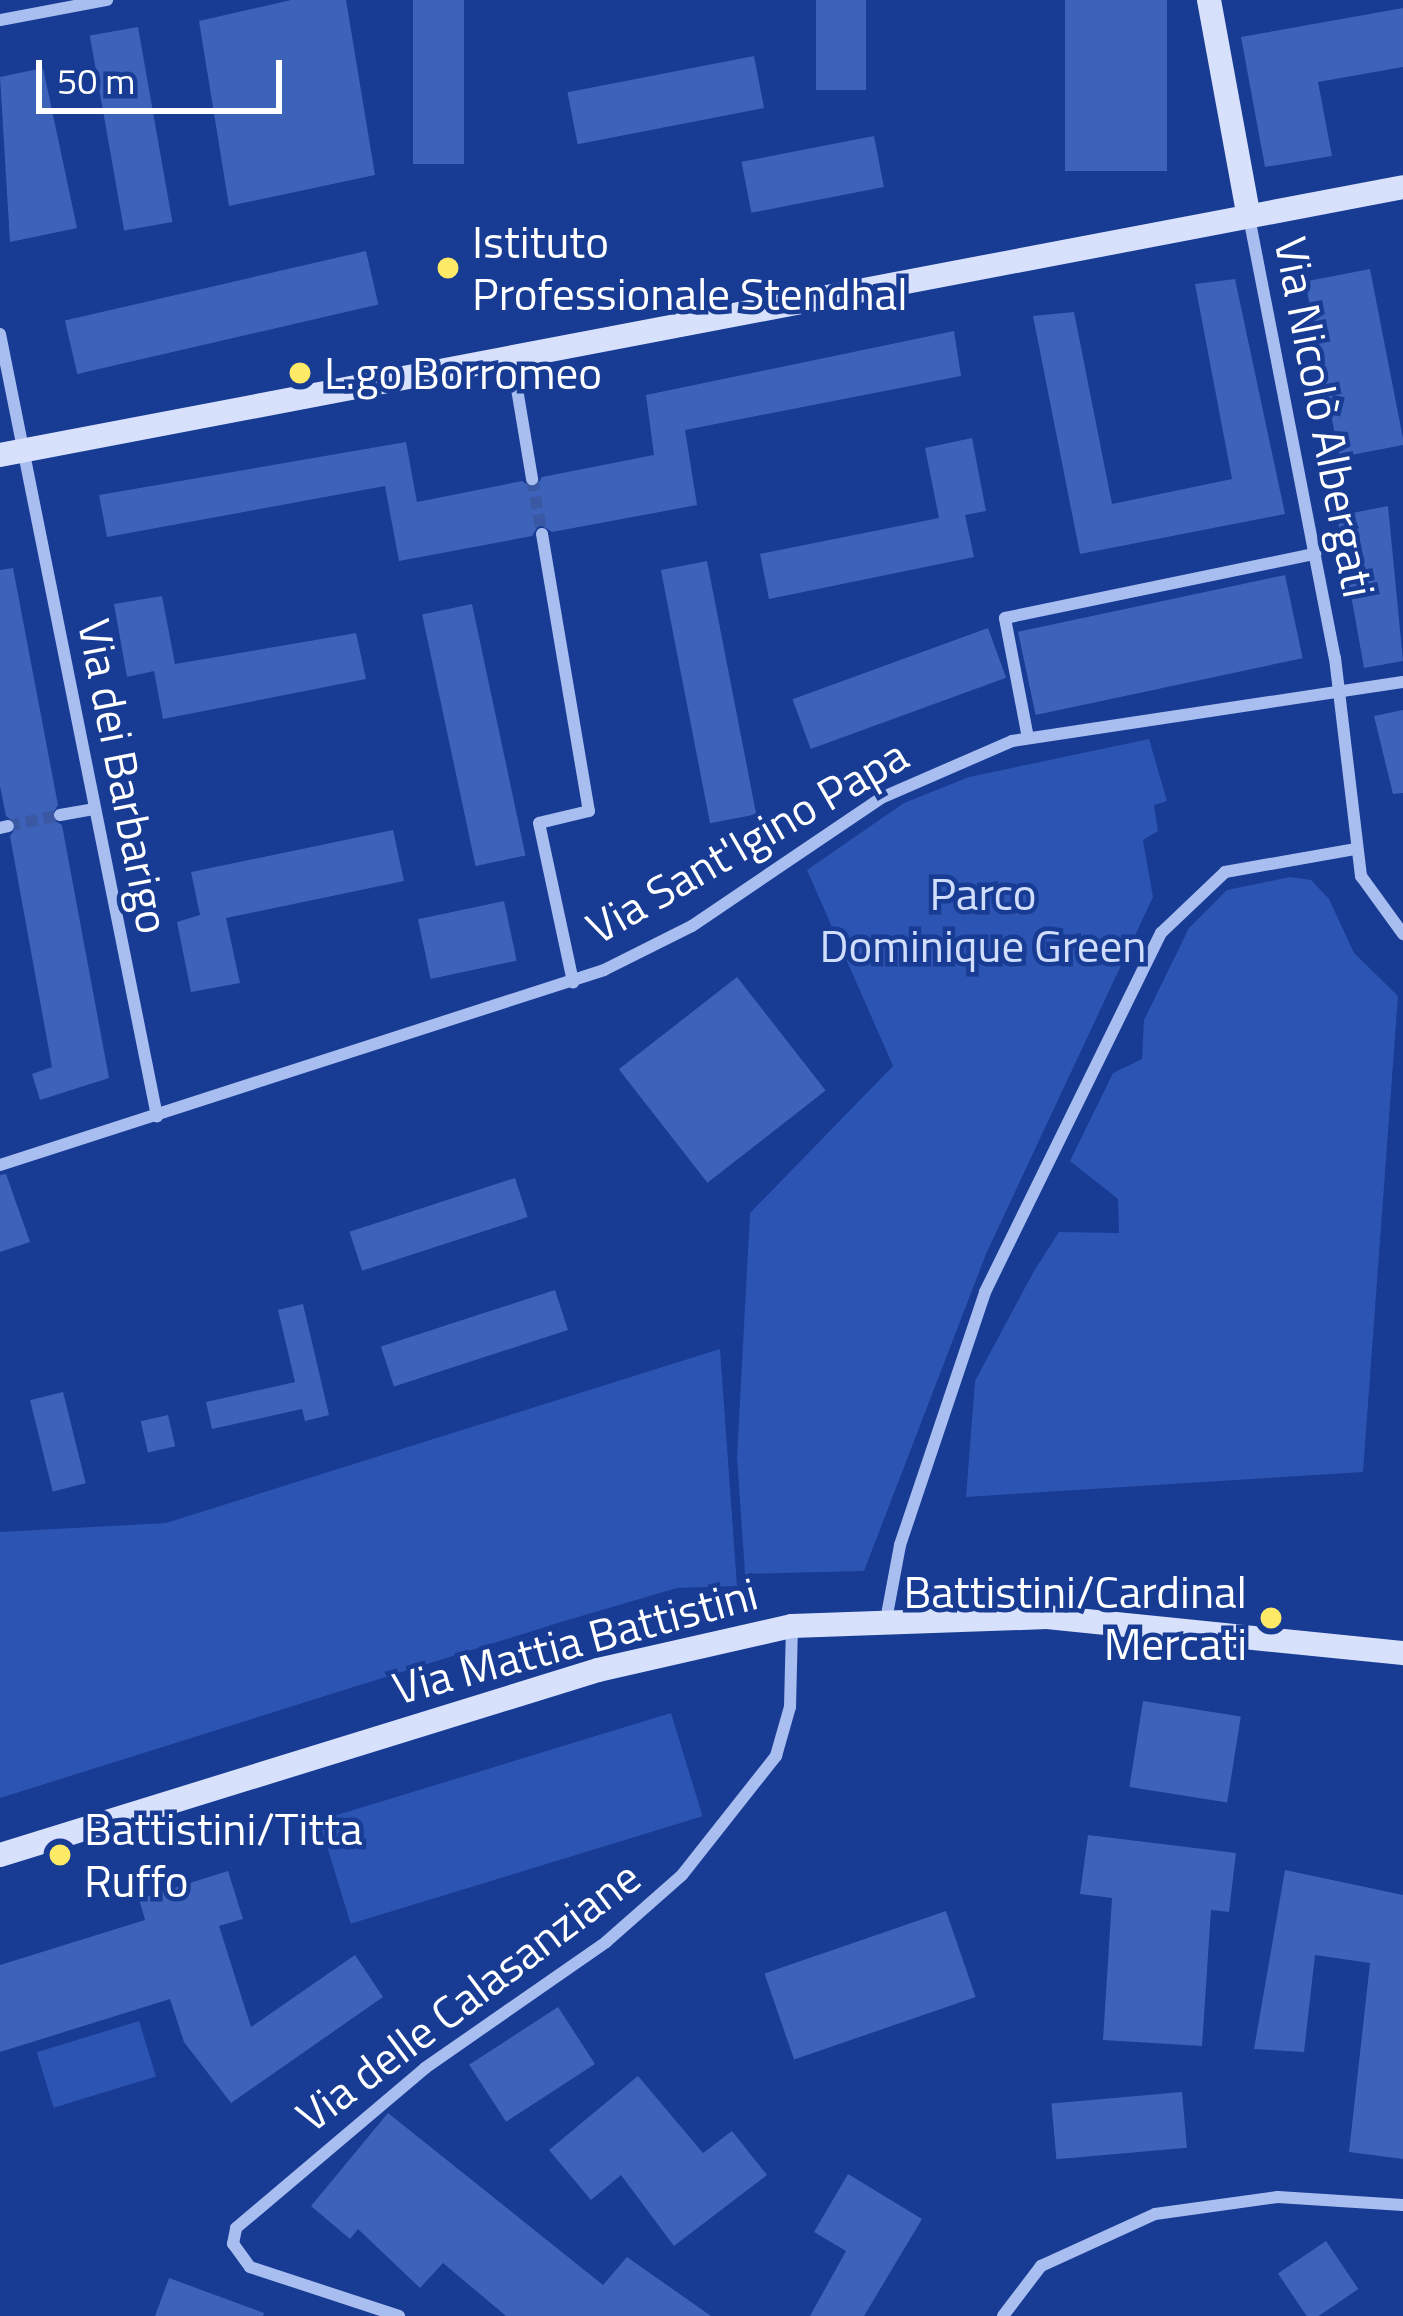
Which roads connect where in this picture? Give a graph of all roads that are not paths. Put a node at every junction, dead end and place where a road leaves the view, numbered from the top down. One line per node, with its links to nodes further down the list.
1 (106, 0): 3 (street)
2 (1209, 0): 5 (street)
3 (0, 20)
4 (1403, 187): 5 (street)
5 (1248, 212): 7 (street); 11 (street, Via Nicolò Albergati)
6 (0, 334): 8 (street, Via dei Barbarigo)
7 (511, 352): 8 (street); 9 (street)
8 (11, 452): 15 (street, Via dei Barbarigo)
9 (532, 479)
10 (542, 534): 19 (street)
11 (1315, 554): 13 (street, Via Nicolò Albergati); 14 (street)
12 (1403, 682): 13 (street, Via Sant'Igino Papa)
13 (1335, 690): 14 (street, Via Sant'Igino Papa); 17 (street, Via Nicolò Albergati)
14 (1028, 738): 19 (street, Via Sant'Igino Papa)
15 (93, 809): 16 (street); 20 (street, Via dei Barbarigo)
16 (60, 815)
17 (1356, 849): 18 (street, Via Nicolò Albergati); 22 (street)
18 (1403, 934)
19 (573, 982): 20 (street, Via Sant'Igino Papa)
20 (157, 1116): 21 (street, Via Sant'Igino Papa)
21 (0, 1165)
22 (886, 1620): 23 (street, Via Mattia Battistini); 24 (street, Via Mattia Battistini)
23 (793, 1626): 25 (street, Via Mattia Battistini); 27 (street, Via delle Calasanziane)
24 (1403, 1653)
25 (0, 1855)
26 (1403, 2205): 28 (street)
27 (399, 2316)
28 (1004, 2316)

